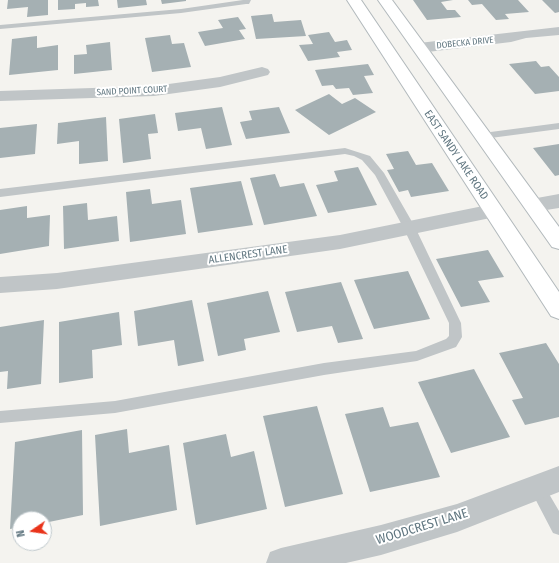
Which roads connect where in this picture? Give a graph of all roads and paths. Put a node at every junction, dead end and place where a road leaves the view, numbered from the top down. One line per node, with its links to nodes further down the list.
1 (247, 0): 4 (lane)
2 (354, 0): 16 (main road, EAST SANDY LAKE ROAD)
3 (385, 0): 8 (main road)
4 (0, 27)
5 (559, 31): 6 (street, DOBECKA DRIVE)
6 (511, 38): 7 (street, DOBECKA DRIVE); 8 (street, DOBECKA DRIVE)
7 (559, 40)
8 (419, 48): 12 (main road)
9 (262, 72): 10 (street, SAND POINT COURT)
10 (0, 96)
11 (559, 126): 12 (lane)
12 (483, 136): 15 (main road)
13 (0, 193): 17 (lane)
14 (559, 201): 15 (street)
15 (533, 205): 18 (main road)
16 (493, 212): 17 (street, ALLENCREST LANE); 20 (main road, EAST SANDY LAKE ROAD)
17 (409, 228): 19 (street, ALLENCREST LANE); 21 (lane)
18 (559, 242)
19 (0, 285)
20 (559, 310)
21 (0, 417)
22 (548, 483): 23 (lane); 24 (street, WOODCREST LANE)
23 (559, 527)
24 (281, 563)

